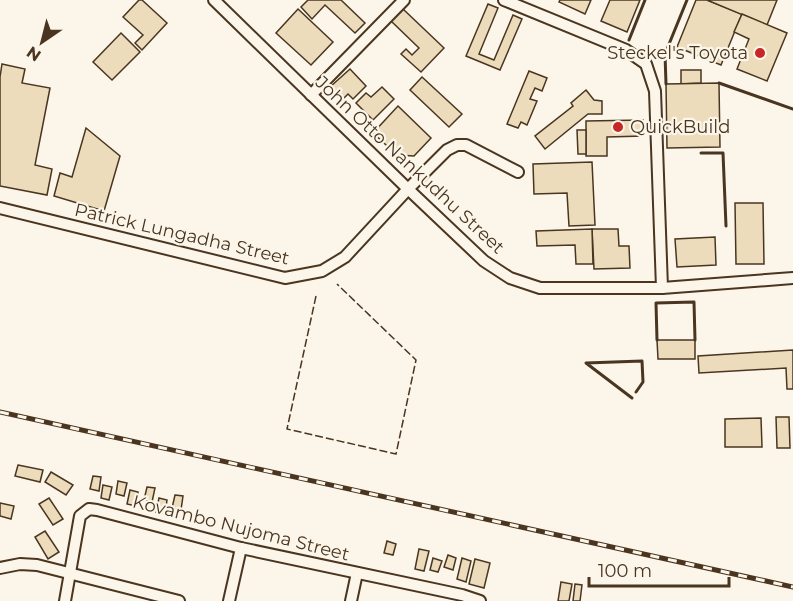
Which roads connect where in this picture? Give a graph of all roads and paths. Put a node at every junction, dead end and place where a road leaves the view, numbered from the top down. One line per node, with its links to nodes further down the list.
1 (214, 0): 4 (street, John Otto Nankudhu Street)
2 (404, 0): 4 (street)
3 (504, 0): 9 (street)
4 (311, 95): 6 (street, John Otto Nankudhu Street)
5 (518, 171): 6 (street, Patrick Lungadha Street)
6 (408, 189): 7 (street, Patrick Lungadha Street); 9 (street, John Otto Nankudhu Street)
7 (0, 208)
8 (793, 278): 9 (street, John Otto Nankudhu Street)
9 (662, 288)
10 (241, 548): 12 (street, Kovambo Nujoma Street); 13 (street, Kovambo Nujoma Street); 17 (street)
11 (0, 568): 13 (street)
12 (357, 573): 18 (street); 19 (street, Kovambo Nujoma Street)
13 (71, 574): 14 (street); 15 (street, Kovambo Nujoma Street)
14 (149, 597): 16 (street)
15 (65, 601)
16 (179, 601)
17 (229, 601)
18 (351, 601)
19 (480, 601)

